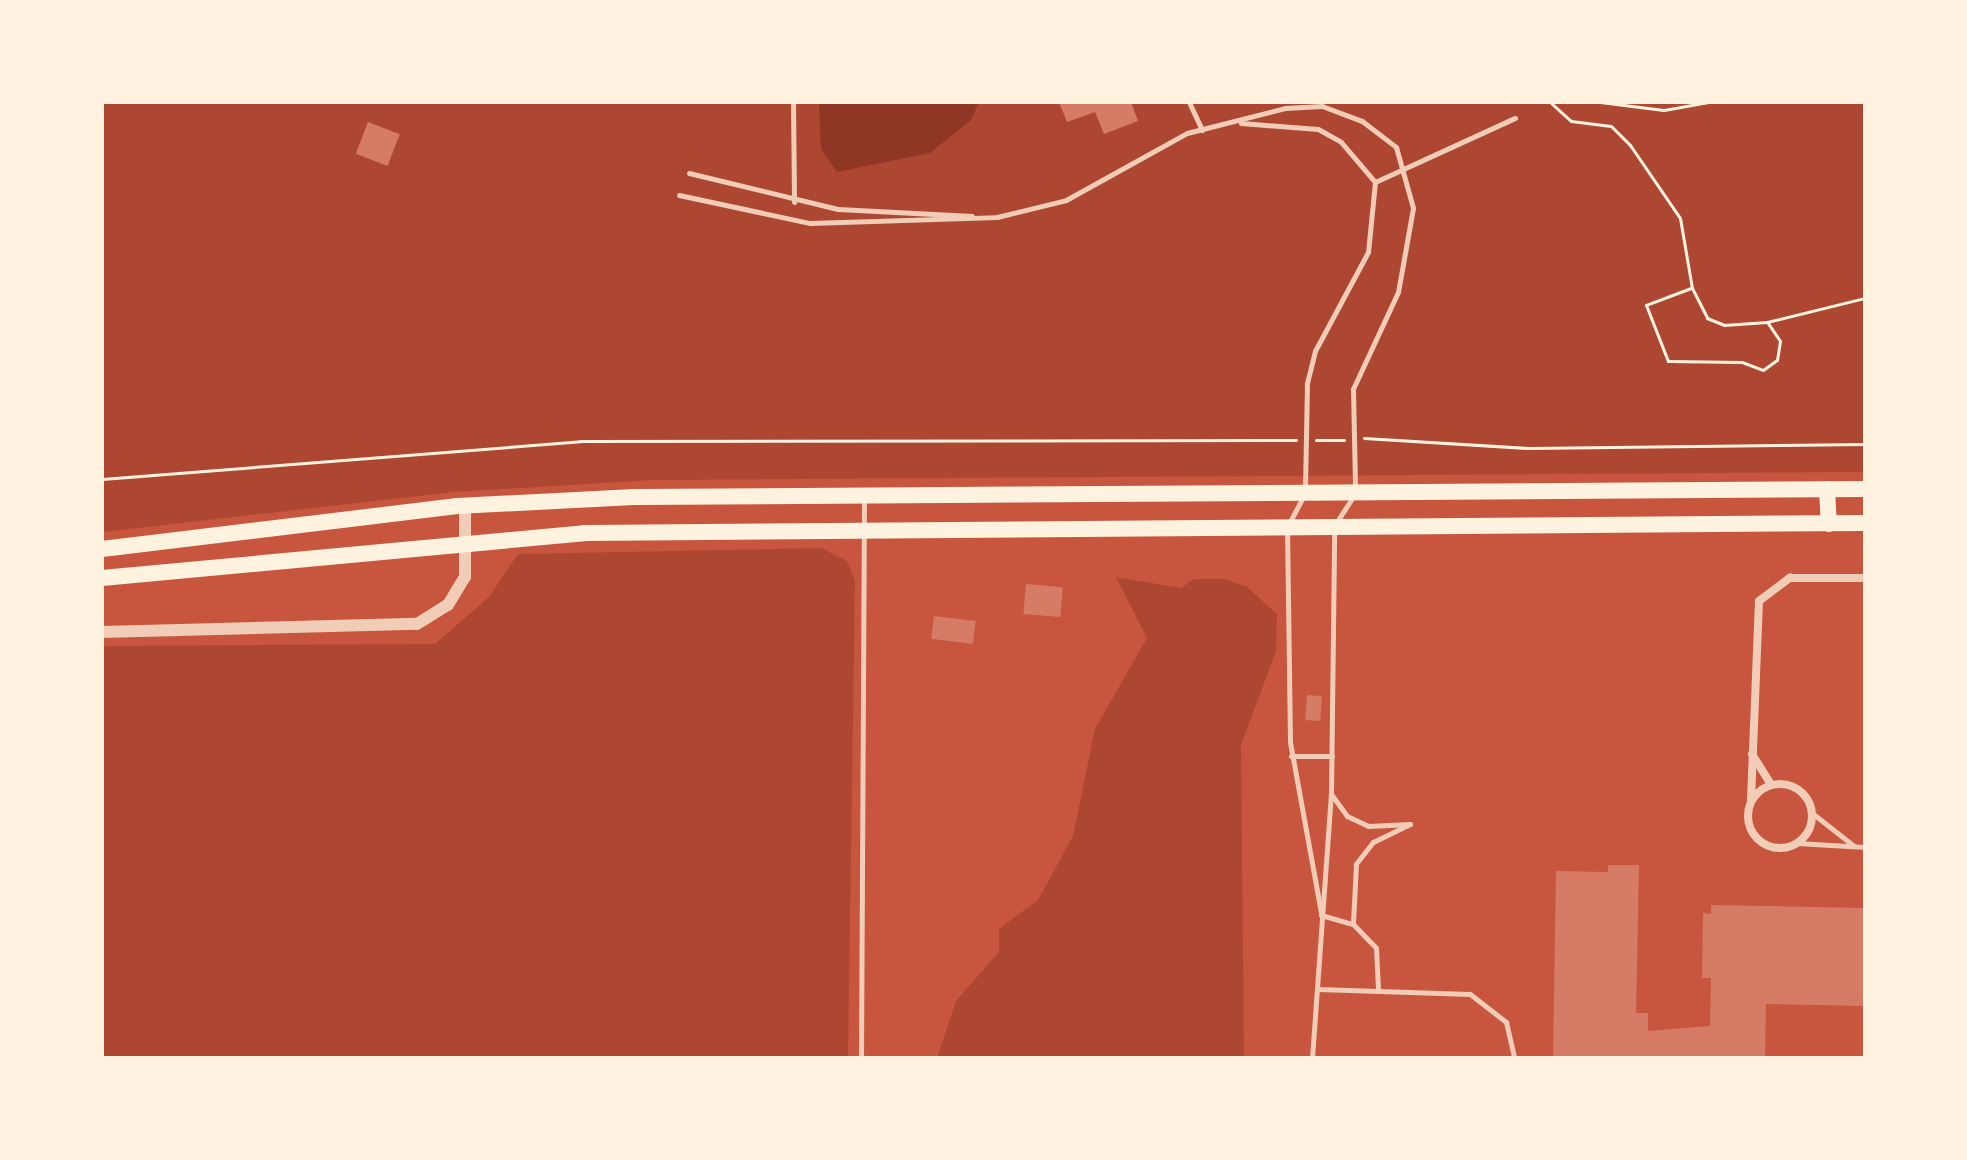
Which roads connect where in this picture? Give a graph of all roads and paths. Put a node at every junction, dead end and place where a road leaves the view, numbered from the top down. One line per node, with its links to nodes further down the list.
1 (793, 102): 13 (lane)
2 (1189, 102): 8 (lane)
3 (1600, 102): 4 (path)
4 (1708, 102)
5 (1551, 103): 15 (path)
6 (1515, 118): 9 (lane)
7 (1236, 123): 8 (lane); 9 (lane); 11 (lane)
8 (1202, 130): 14 (lane)
9 (1407, 171): 11 (lane); 19 (lane)
10 (689, 173): 13 (lane)
11 (1375, 182): 18 (lane)
12 (679, 195): 14 (lane)
13 (794, 202): 14 (lane)
14 (997, 217)
15 (1692, 288): 17 (path); 17 (path)
16 (1865, 298): 17 (path)
17 (1767, 322)
18 (1305, 440): 19 (path); 21 (path); 24 (lane)
19 (1354, 440): 20 (path); 25 (lane)
20 (1865, 444)
21 (102, 479)
22 (1827, 489): 23 (main road); 25 (main road); 29 (main road)
23 (1865, 489)
24 (1305, 493): 25 (main road); 26 (main road); 30 (lane)
25 (1355, 493): 31 (lane)
26 (865, 495): 27 (main road); 32 (lane)
27 (465, 506): 33 (street); 34 (main road)
28 (1865, 523): 29 (main road)
29 (1829, 524): 31 (main road)
30 (1287, 527): 31 (main road); 32 (main road); 39 (lane)
31 (1334, 527): 40 (lane)
32 (864, 530): 33 (main road); 52 (lane)
33 (469, 540): 35 (main road); 37 (street)
34 (102, 549)
35 (102, 578)
36 (1865, 578): 38 (street)
37 (102, 632)
38 (1752, 753): 41 (street); 43 (street)
39 (1291, 756): 40 (lane); 48 (lane)
40 (1332, 756): 42 (lane)
41 (1771, 784): 43 (street); 44 (street)
42 (1331, 794): 48 (lane); 49 (lane)
43 (1751, 800): 45 (street)
44 (1812, 813): 45 (street); 46 (lane)
45 (1797, 843): 46 (lane)
46 (1855, 847): 47 (lane)
47 (1865, 847)
48 (1321, 915): 49 (lane); 50 (lane)
49 (1353, 924): 51 (lane)
50 (1318, 989): 51 (lane); 53 (lane)
51 (1378, 989): 54 (lane)
52 (861, 1058)
53 (1312, 1058)
54 (1514, 1058)

